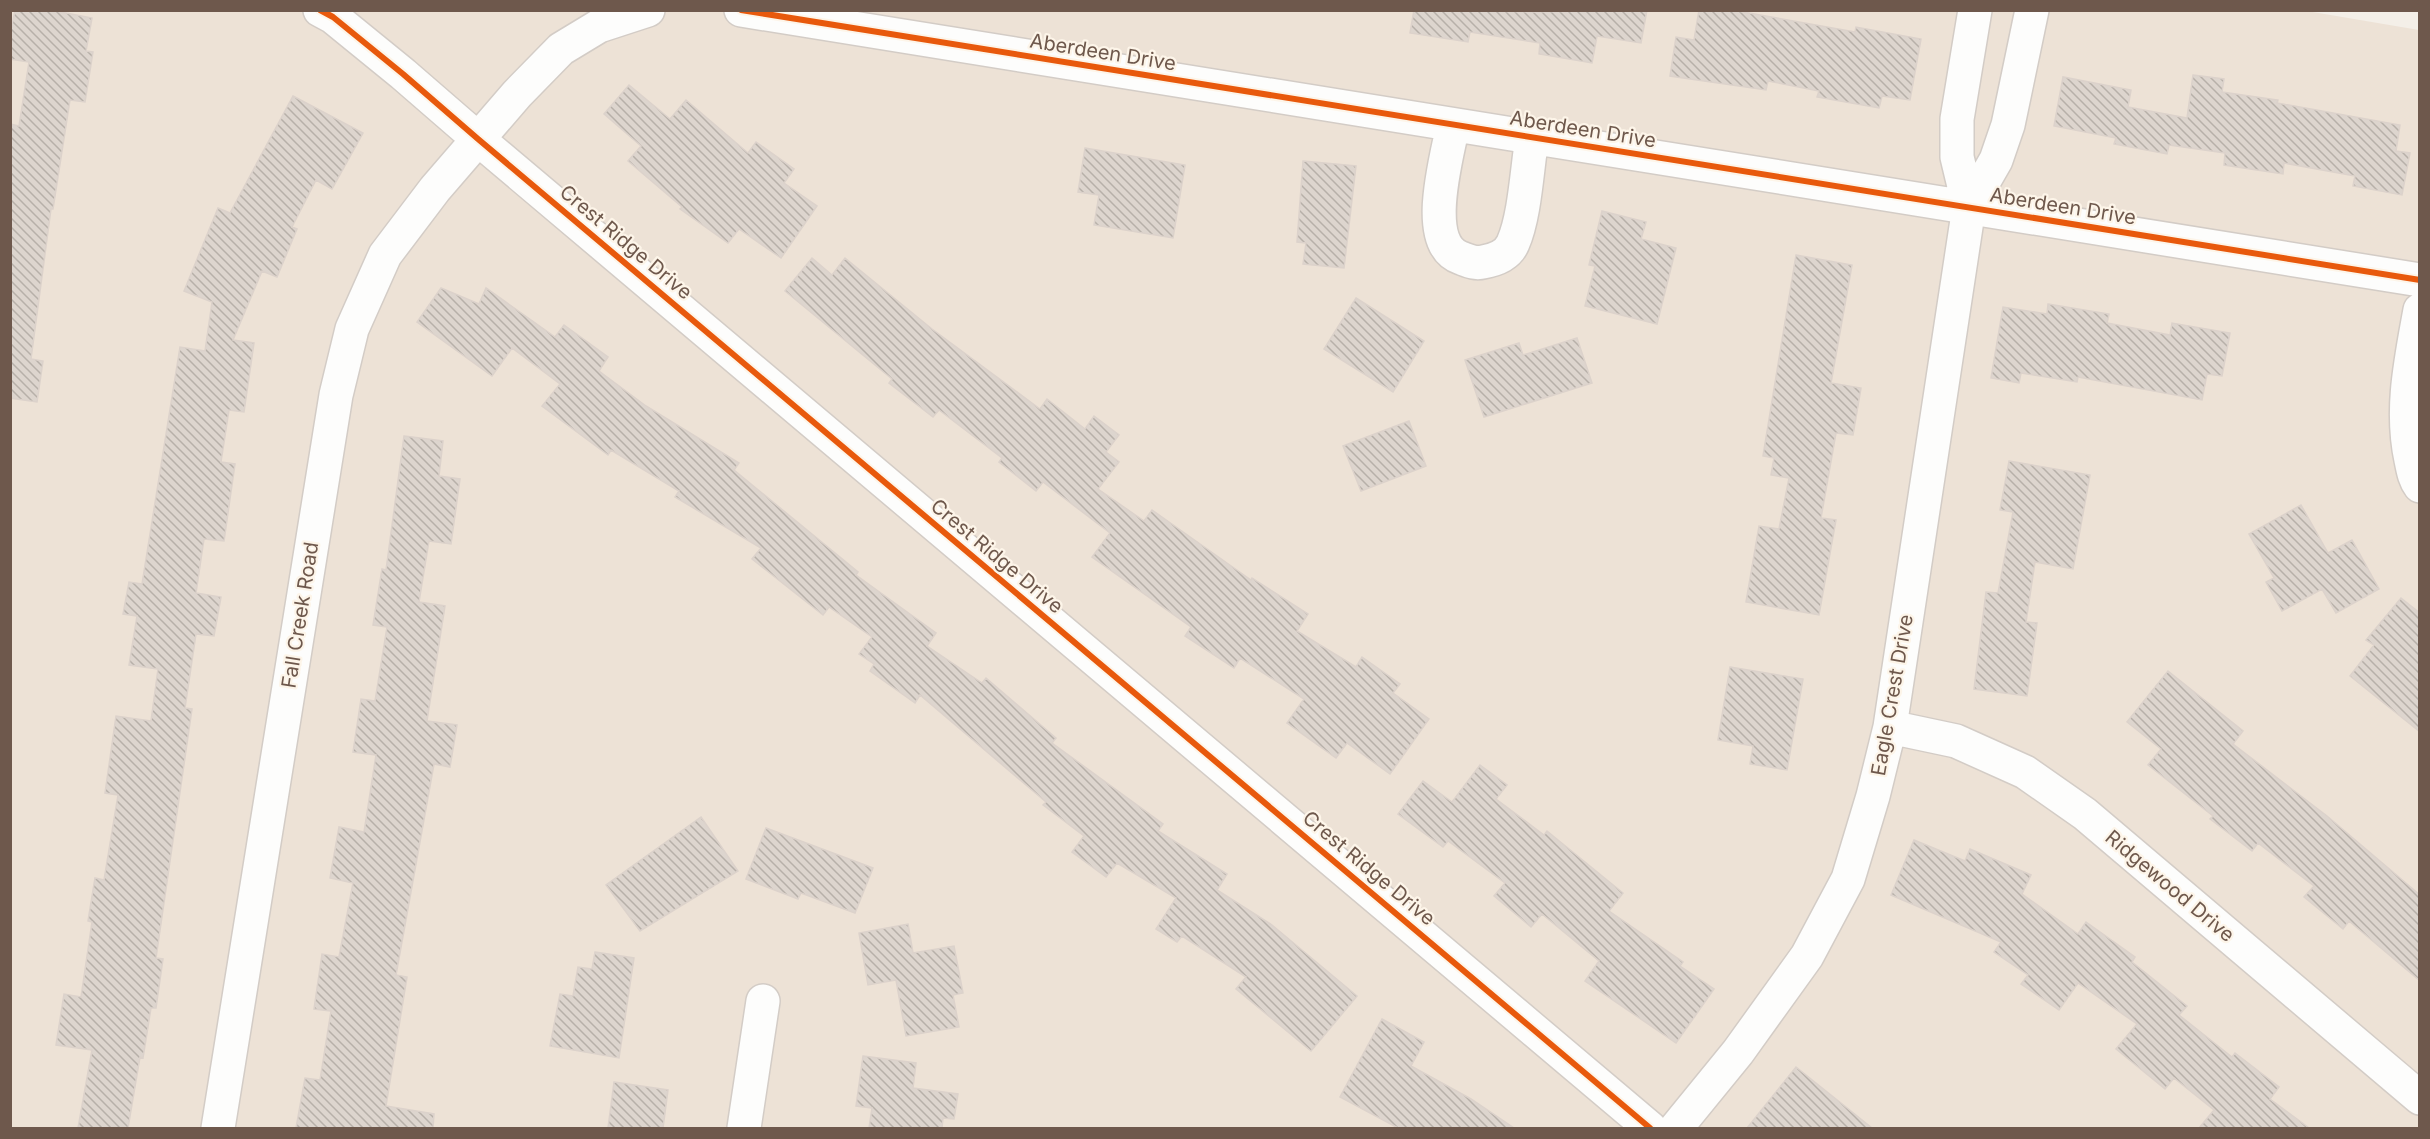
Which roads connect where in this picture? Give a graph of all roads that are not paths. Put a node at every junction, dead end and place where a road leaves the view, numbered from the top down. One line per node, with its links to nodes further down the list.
1 (320, 10): 8 (street, Crest Ridge Drive)
2 (648, 10): 8 (street)
3 (741, 10): 6 (street, Aberdeen Drive)
4 (1975, 10): 9 (street, Eagle Crest Drive)
5 (2031, 10): 9 (street, Eagle Crest Drive)
6 (1452, 125): 7 (street, Aberdeen Drive); 7 (street)
7 (1532, 138): 9 (street, Aberdeen Drive)
8 (478, 139): 16 (street, Fall Creek Road); 18 (street, Crest Ridge Drive)
9 (1969, 207): 10 (street, Aberdeen Drive); 13 (street, Eagle Crest Drive)
10 (2420, 280)
11 (2420, 310): 12 (street)
12 (2420, 486)
13 (1890, 727): 15 (street, Ridgewood Drive); 19 (street, Eagle Crest Drive)
14 (763, 1001): 17 (street)
15 (2420, 1098)
16 (218, 1128)
17 (744, 1128)
18 (1650, 1128)
19 (1676, 1128)

